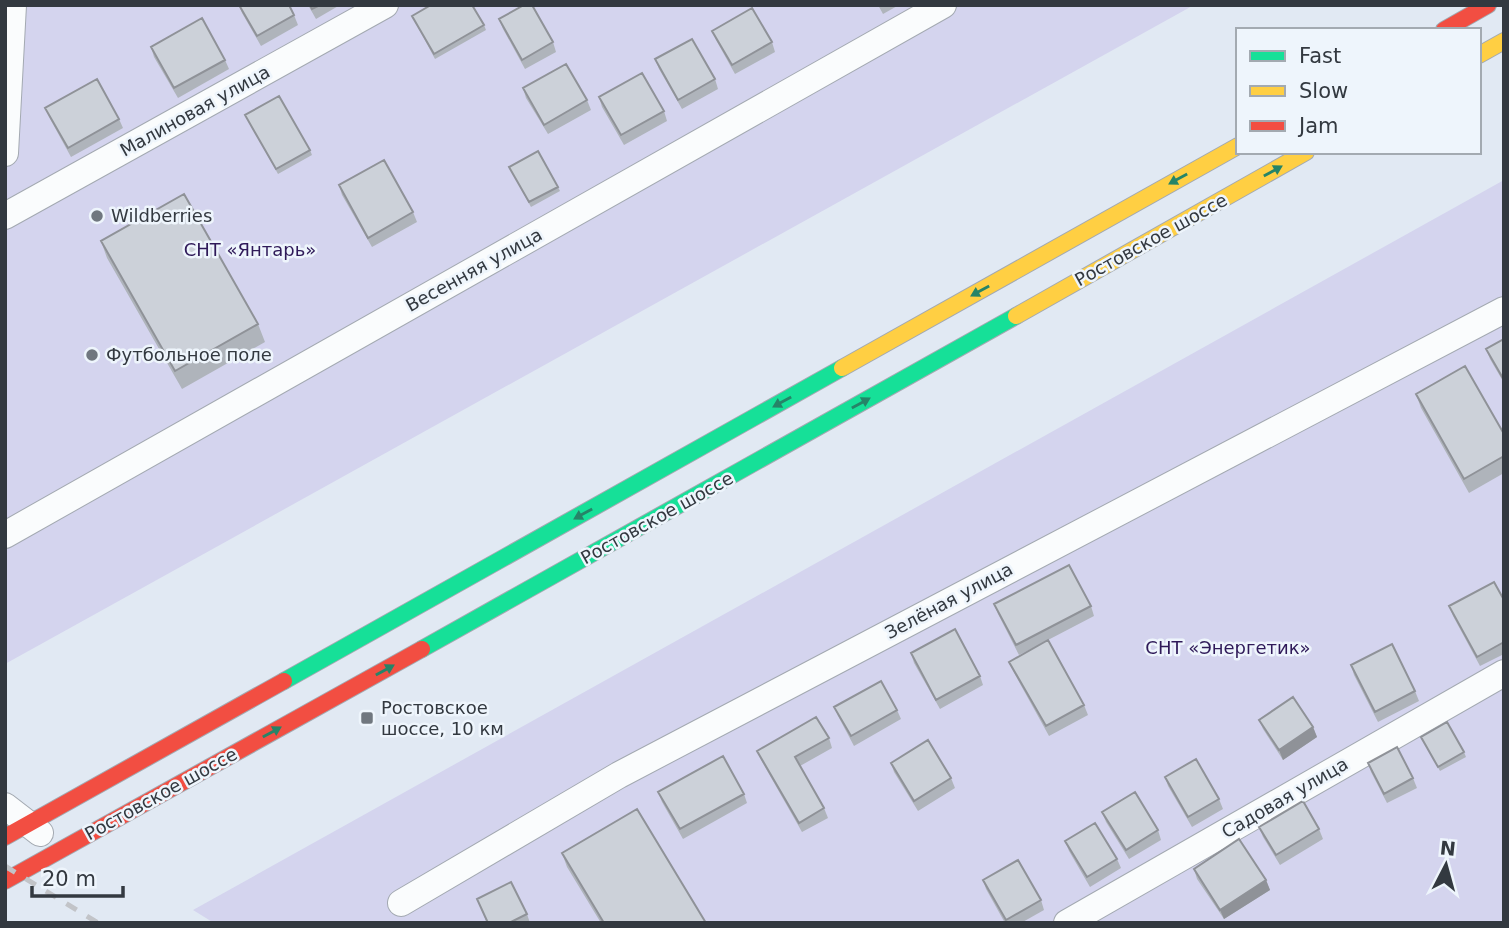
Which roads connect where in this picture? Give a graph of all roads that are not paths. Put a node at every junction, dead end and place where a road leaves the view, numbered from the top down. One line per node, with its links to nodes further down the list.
1 (13, 5): 9 (street)
2 (385, 5): 11 (street, Малиновая улица)
3 (943, 5): 13 (street, Весенняя улица)
4 (1488, 5): 5 (highway)
5 (1448, 28)
6 (1504, 41): 7 (highway)
7 (1481, 54)
8 (1236, 147): 16 (highway, one-way to 16)
9 (5, 153)
10 (1303, 154): 18 (highway, Ростовское шоссе, one-way to 10)
11 (5, 216)
12 (1504, 310): 20 (street, Зелёная улица)
13 (5, 535)
14 (1504, 673): 21 (street, Садовая улица)
15 (5, 806): 16 (street)
16 (28, 824): 17 (highway); 18 (street)
17 (5, 838)
18 (63, 849): 19 (highway, Ростовское шоссе)
19 (5, 881)
20 (401, 903)
21 (1067, 923)

